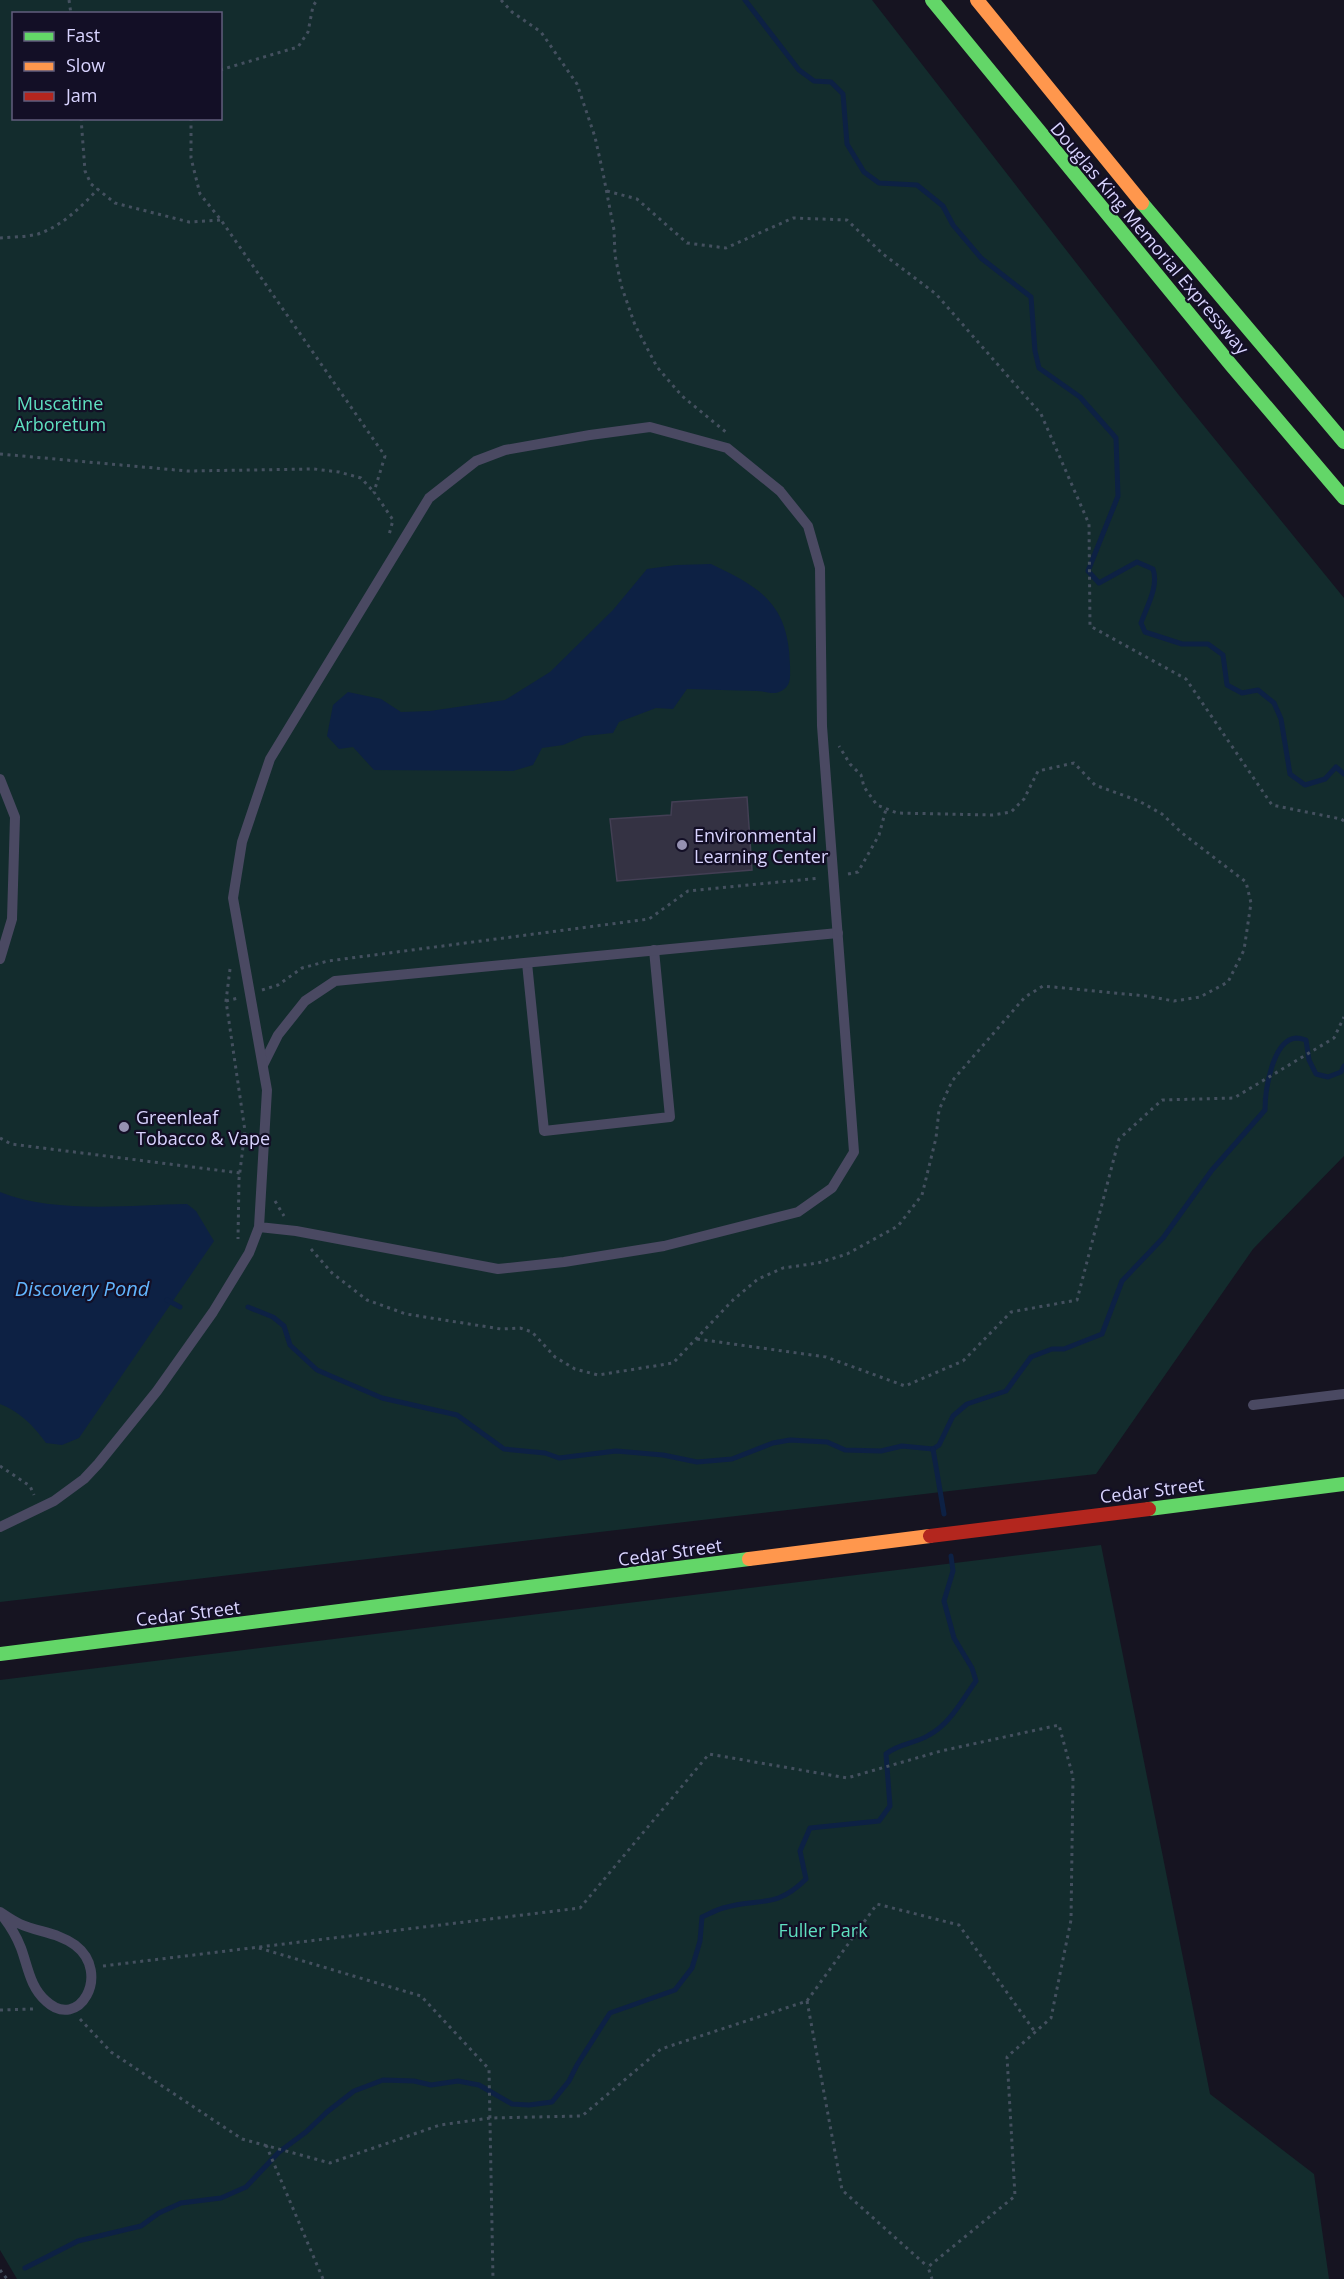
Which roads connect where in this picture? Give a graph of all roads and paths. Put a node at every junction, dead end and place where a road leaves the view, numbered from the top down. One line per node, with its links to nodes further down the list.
1 (317, 0): 5 (path)
2 (501, 0): 8 (path)
3 (932, 0): 15 (main road, Douglas King Memorial Expressway)
4 (977, 0): 12 (main road, Douglas King Memorial Expressway)
5 (222, 69)
6 (81, 120): 7 (path)
7 (98, 189): 9 (path); 10 (path)
8 (607, 190): 11 (path); 19 (path)
9 (221, 220)
10 (0, 238)
11 (731, 436)
12 (1344, 442)
13 (0, 454): 14 (path)
14 (374, 492)
15 (1344, 498)
16 (838, 741): 18 (path)
17 (0, 779): 23 (lane)
18 (886, 809): 20 (path); 34 (path)
19 (1344, 821)
20 (833, 877): 21 (lane); 25 (path); 25 (lane)
21 (838, 933): 22 (lane); 33 (lane)
22 (654, 950): 24 (lane); 24 (lane)
23 (0, 959)
24 (527, 963): 28 (lane)
25 (250, 994): 26 (path); 28 (lane)
26 (226, 1001)
27 (1344, 1017): 34 (path)
28 (262, 1065): 32 (lane)
29 (0, 1138): 30 (path)
30 (240, 1173)
31 (276, 1191): 33 (path)
32 (259, 1227): 33 (lane); 40 (lane)
33 (296, 1231): 34 (path)
34 (697, 1339)
35 (1344, 1394): 36 (lane)
36 (1253, 1405)
37 (0, 1466): 39 (path)
38 (1344, 1484): 41 (main road, Cedar Street)
39 (37, 1500)
40 (0, 1527)
41 (0, 1654)
42 (0, 1913): 44 (lane); 46 (lane)
43 (257, 1947): 44 (path); 49 (path); 50 (path)
44 (91, 1968): 46 (lane)
45 (807, 2001): 49 (path); 50 (path); 52 (path)
46 (69, 2008): 51 (path)
47 (35, 2009): 48 (path)
48 (0, 2010)
49 (1035, 2032): 52 (path)
50 (490, 2118): 51 (path); 56 (path)
51 (266, 2145): 55 (path)
52 (928, 2267): 57 (path)
53 (0, 2270): 54 (path)
54 (7, 2279)
55 (322, 2279)
56 (493, 2279)
57 (932, 2279)

